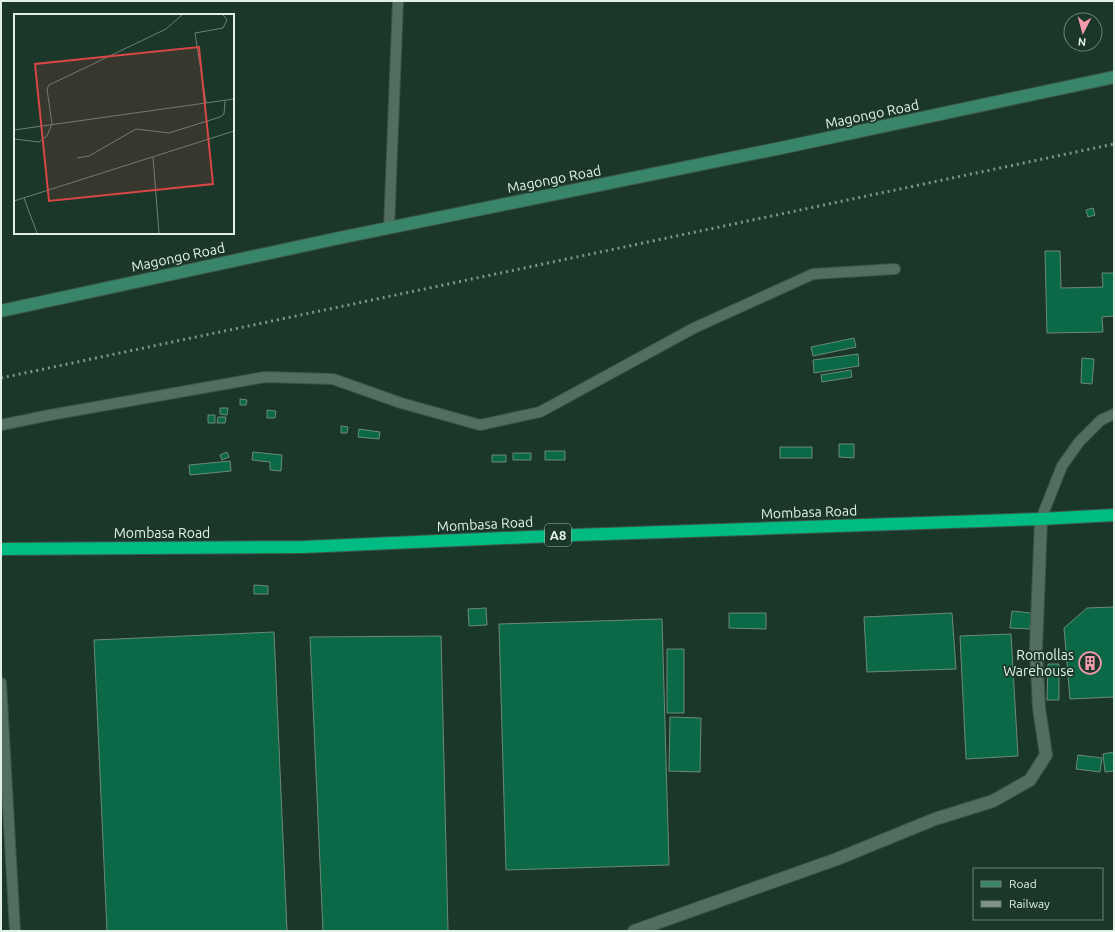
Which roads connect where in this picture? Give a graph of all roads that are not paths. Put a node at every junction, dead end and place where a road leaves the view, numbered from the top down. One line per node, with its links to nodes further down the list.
1 (398, 1): 3 (lane)
2 (1114, 77): 3 (street, Magongo Road)
3 (389, 228): 5 (street, Magongo Road)
4 (894, 269): 7 (lane)
5 (1, 311)
6 (1114, 414): 9 (lane)
7 (1, 425)
8 (1114, 515): 9 (highway, Mombasa Road / A8)
9 (1041, 519): 10 (highway, Mombasa Road / A8); 13 (street)
10 (1, 549)
11 (1, 683): 12 (lane)
12 (15, 931)
13 (634, 931)

